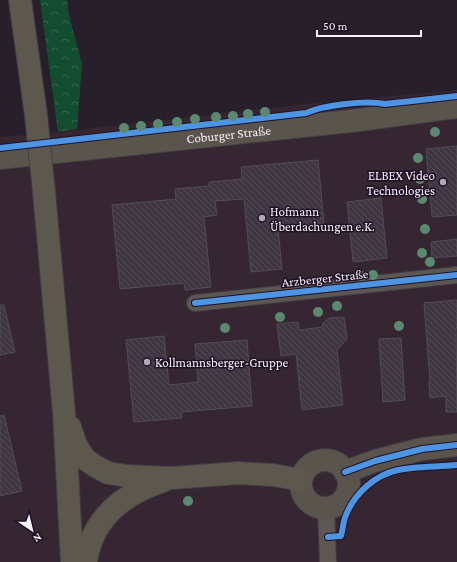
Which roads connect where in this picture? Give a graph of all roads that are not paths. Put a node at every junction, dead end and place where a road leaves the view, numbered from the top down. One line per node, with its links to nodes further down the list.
1 (20, 0): 6 (highway, bridge)
2 (457, 107): 3 (main road, Coburger Straße)
3 (0, 158)
4 (457, 275): 5 (street, Arzberger Straße)
5 (195, 304)
6 (64, 413): 9 (highway); 12 (highway)
7 (457, 445): 8 (main road)
8 (346, 472): 10 (main road); 11 (main road)
9 (172, 478): 10 (highway); 13 (highway)
10 (301, 480): 11 (main road)
11 (326, 507): 14 (street)
12 (72, 562)
13 (86, 562)
14 (328, 562)

